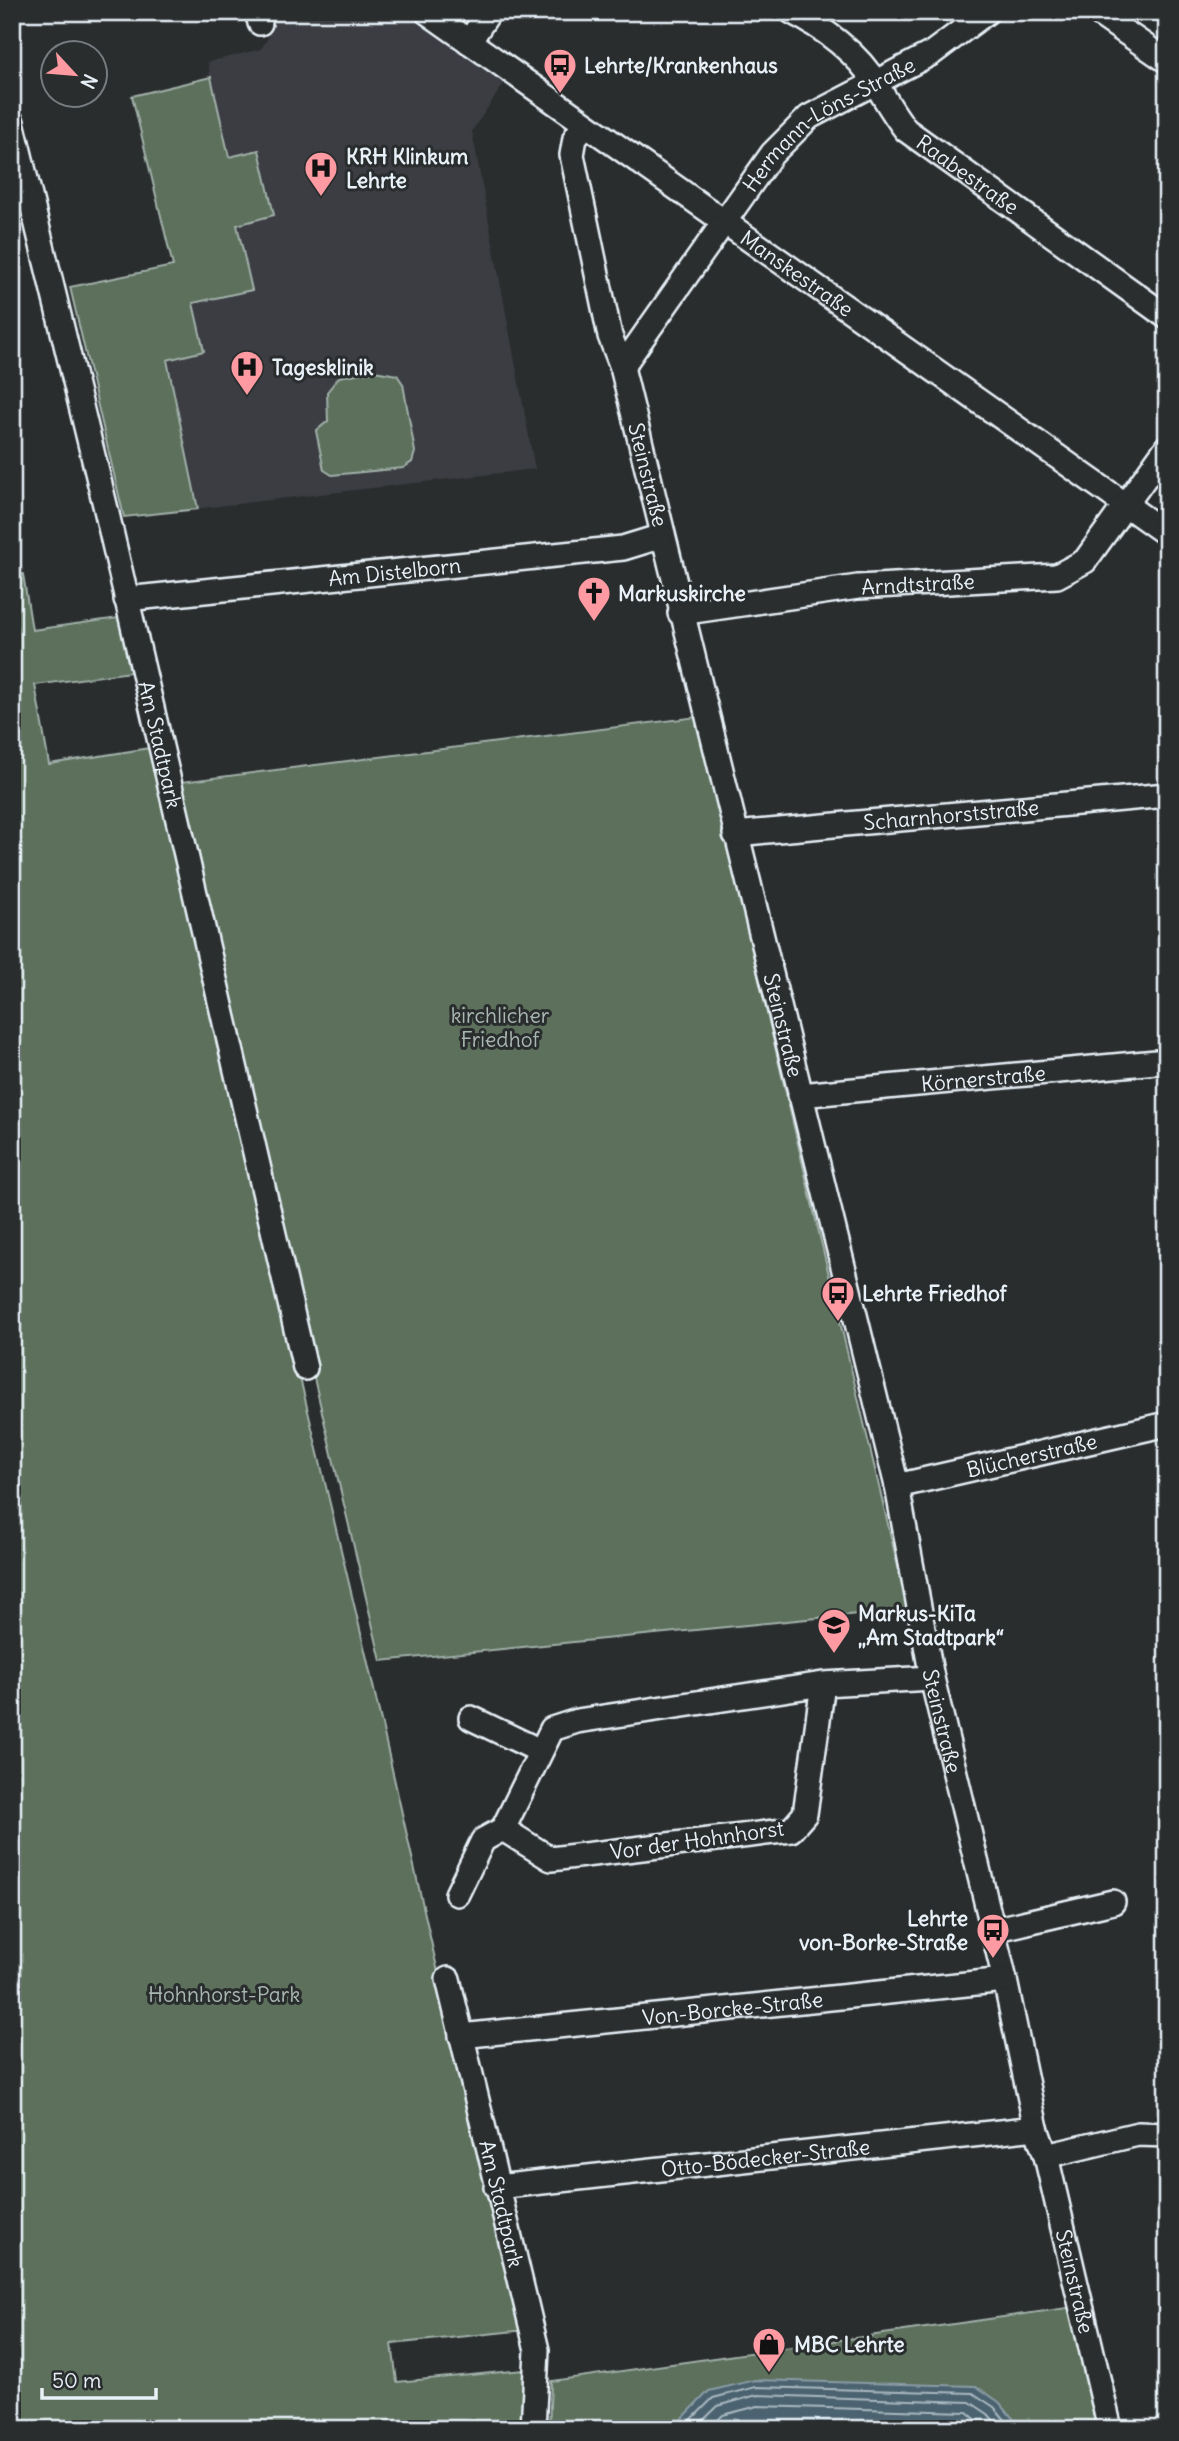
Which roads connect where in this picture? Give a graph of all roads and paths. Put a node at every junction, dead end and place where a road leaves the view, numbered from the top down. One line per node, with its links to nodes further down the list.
1 (426, 12): 6 (street, Manskestraße)
2 (489, 12): 6 (street)
3 (792, 12): 8 (street, Raabestraße)
4 (987, 12): 8 (street, Hermann-Löns-Straße)
5 (1096, 12): 7 (street)
6 (469, 42): 10 (street, Manskestraße)
7 (1167, 61)
8 (875, 82): 11 (street, Hermann-Löns-Straße); 12 (street, Raabestraße)
9 (12, 122): 18 (street, Am Stadtpark)
10 (584, 125): 11 (street, Manskestraße); 13 (street, Steinstraße)
11 (724, 222): 13 (street, Hermann-Löns-Straße); 15 (street, Manskestraße)
12 (1167, 317)
13 (622, 367): 17 (street, Steinstraße)
14 (1167, 447): 15 (street, Arndtstraße)
15 (1126, 506): 16 (street, Manskestraße); 19 (street, Arndtstraße)
16 (1167, 534)
17 (662, 536): 18 (street, Am Distelborn); 19 (street, Steinstraße)
18 (126, 599): 24 (street, Am Stadtpark)
19 (680, 613): 21 (street, Steinstraße)
20 (1167, 795): 21 (street, Scharnhorststraße)
21 (735, 834): 23 (street, Steinstraße)
22 (1167, 1061): 23 (street, Körnerstraße)
23 (800, 1094): 26 (street, Steinstraße)
24 (305, 1368)
25 (1167, 1424): 26 (street, Blücherstraße)
26 (897, 1486): 27 (street, Steinstraße)
27 (932, 1678): 28 (street); 34 (street, Steinstraße)
28 (823, 1684): 30 (street); 31 (street, Vor der Hohnhorst)
29 (471, 1718): 30 (street)
30 (540, 1751): 31 (street)
31 (503, 1829): 32 (street)
32 (457, 1894)
33 (1113, 1902): 34 (street)
34 (993, 1930): 36 (street, Steinstraße)
35 (448, 1979): 37 (street, Am Stadtpark)
36 (1005, 1980): 37 (street, Von-Borcke-Straße); 38 (street, Steinstraße)
37 (461, 2036): 41 (street, Am Stadtpark)
38 (1036, 2128): 40 (street, Steinstraße); 41 (street, Otto-Bödecker-Straße)
39 (1167, 2135): 40 (street)
40 (1045, 2156): 43 (street, Steinstraße)
41 (496, 2188): 42 (street, Am Stadtpark)
42 (533, 2429)
43 (1110, 2429)

